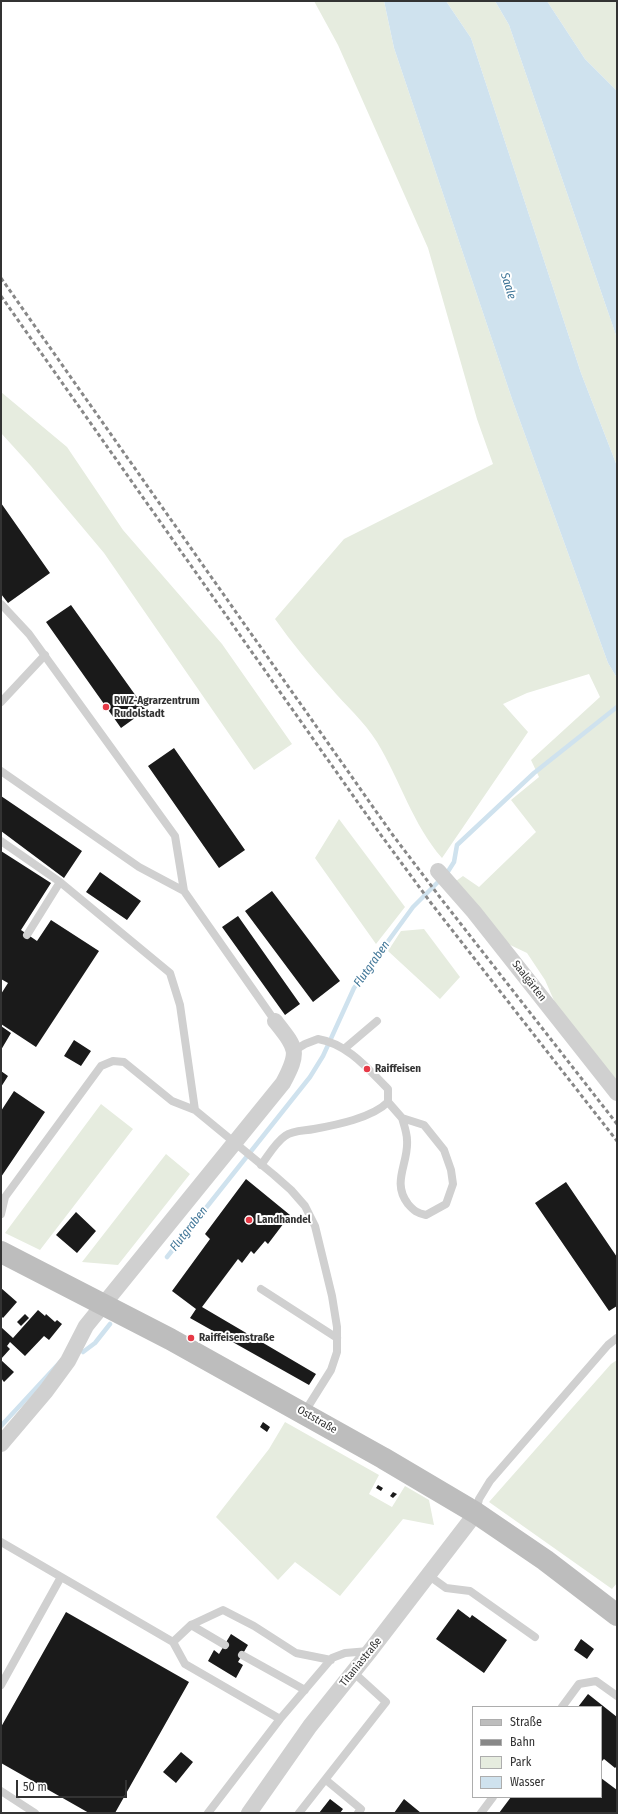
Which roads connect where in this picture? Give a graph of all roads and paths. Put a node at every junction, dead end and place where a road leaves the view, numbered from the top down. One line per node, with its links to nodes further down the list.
1 (1, 604): 2 (lane)
2 (45, 655): 3 (lane); 8 (lane)
3 (1, 702)
4 (1, 771): 8 (lane)
5 (1, 841): 7 (lane)
6 (443, 877): 14 (street, Saalgärten)
7 (60, 882): 9 (lane); 16 (lane)
8 (184, 891): 10 (lane)
9 (27, 934)
10 (275, 1021): 13 (street)
11 (378, 1021): 12 (lane)
12 (344, 1049): 13 (lane); 15 (lane)
13 (295, 1050): 18 (street)
14 (617, 1093)
15 (388, 1102): 17 (lane); 19 (lane)
16 (195, 1110): 18 (lane); 20 (lane)
17 (402, 1118): 17 (lane)
18 (239, 1147): 19 (lane); 23 (street)
19 (261, 1165): 24 (lane)
20 (1, 1214)
21 (1, 1252): 23 (street, Oststraße)
22 (261, 1289): 24 (lane)
23 (103, 1303): 26 (street, Oststraße); 27 (street)
24 (337, 1338): 26 (lane)
25 (617, 1338): 28 (lane)
26 (304, 1413): 28 (street, Oststraße)
27 (1, 1444)
28 (476, 1513): 30 (street, Titaniastraße); 32 (street, Oststraße)
29 (1, 1542): 31 (lane)
30 (428, 1575): 34 (lane); 37 (street, Titaniastraße)
31 (61, 1577): 35 (lane); 41 (lane)
32 (615, 1609)
33 (191, 1625): 35 (lane); 36 (lane); 39 (lane)
34 (536, 1637)
35 (173, 1642): 45 (lane)
36 (225, 1645)
37 (370, 1651): 39 (lane); 40 (street, Titaniastraße)
38 (242, 1655): 42 (lane)
39 (331, 1660): 42 (lane)
40 (352, 1672): 46 (lane); 51 (street, Titaniastraße)
41 (1, 1685)
42 (305, 1690): 45 (lane)
43 (617, 1696): 44 (lane)
44 (563, 1706)
45 (280, 1719): 50 (lane)
46 (326, 1780): 52 (lane); 53 (lane)
47 (1, 1791): 49 (lane)
48 (492, 1798): 54 (lane)
49 (35, 1813)
50 (208, 1813)
51 (249, 1813)
52 (300, 1813)
53 (358, 1813)
54 (481, 1813)

